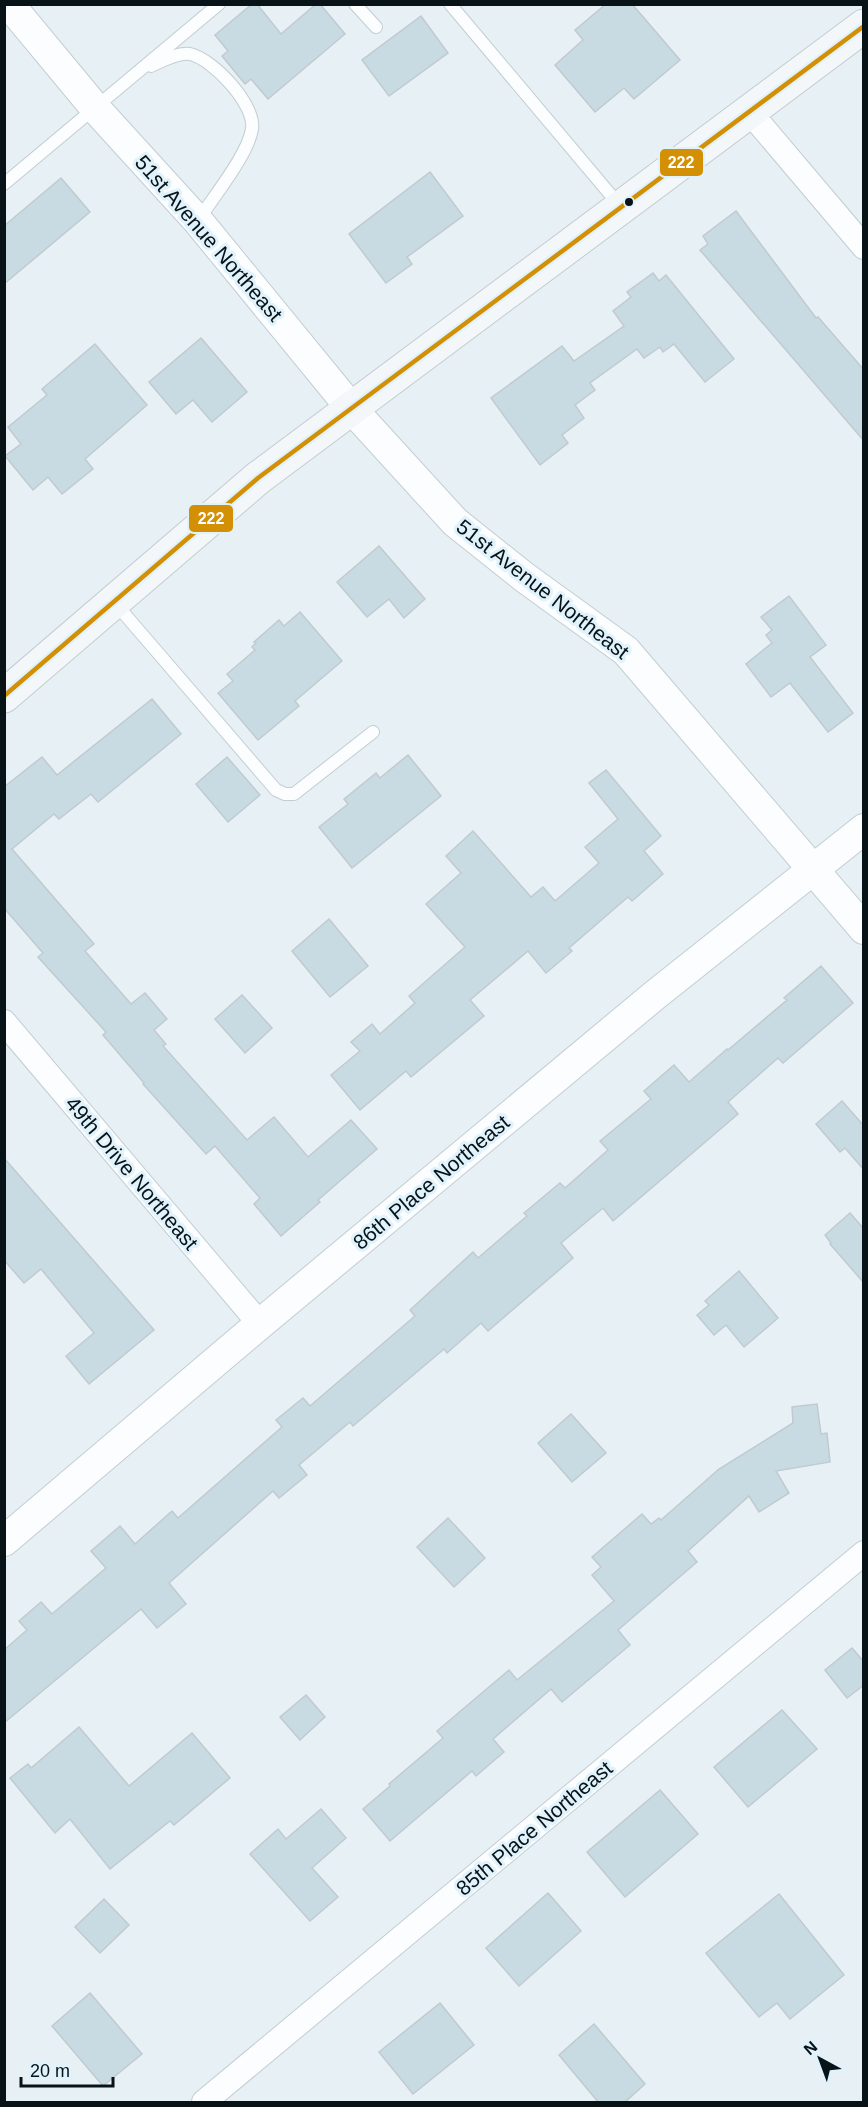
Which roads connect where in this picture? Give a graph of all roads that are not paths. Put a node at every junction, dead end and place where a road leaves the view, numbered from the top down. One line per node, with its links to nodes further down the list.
1 (9, 4): 8 (street, 51st Avenue Northeast)
2 (219, 4): 7 (lane)
3 (355, 4): 6 (lane)
4 (450, 4): 11 (lane)
5 (864, 26): 9 (main road)
6 (376, 27)
7 (138, 71): 8 (lane); 12 (lane)
8 (96, 109): 10 (lane); 12 (street, 51st Avenue Northeast)
9 (748, 110): 11 (main road); 13 (street)
10 (4, 184)
11 (621, 207): 14 (main road)
12 (198, 221): 14 (street, 51st Avenue Northeast)
13 (864, 247)
14 (351, 408): 15 (main road); 19 (street, 51st Avenue Northeast)
15 (114, 602): 16 (main road); 17 (lane)
16 (4, 696)
17 (373, 732)
18 (864, 829): 19 (street, 86th Place Northeast)
19 (812, 868): 20 (street, 51st Avenue Northeast); 22 (street, 86th Place Northeast)
20 (864, 929)
21 (4, 1022): 22 (street, 49th Drive Northeast)
22 (260, 1324): 23 (street, 86th Place Northeast)
23 (4, 1541)
24 (864, 1553): 25 (street, 85th Place Northeast)
25 (204, 2103)

